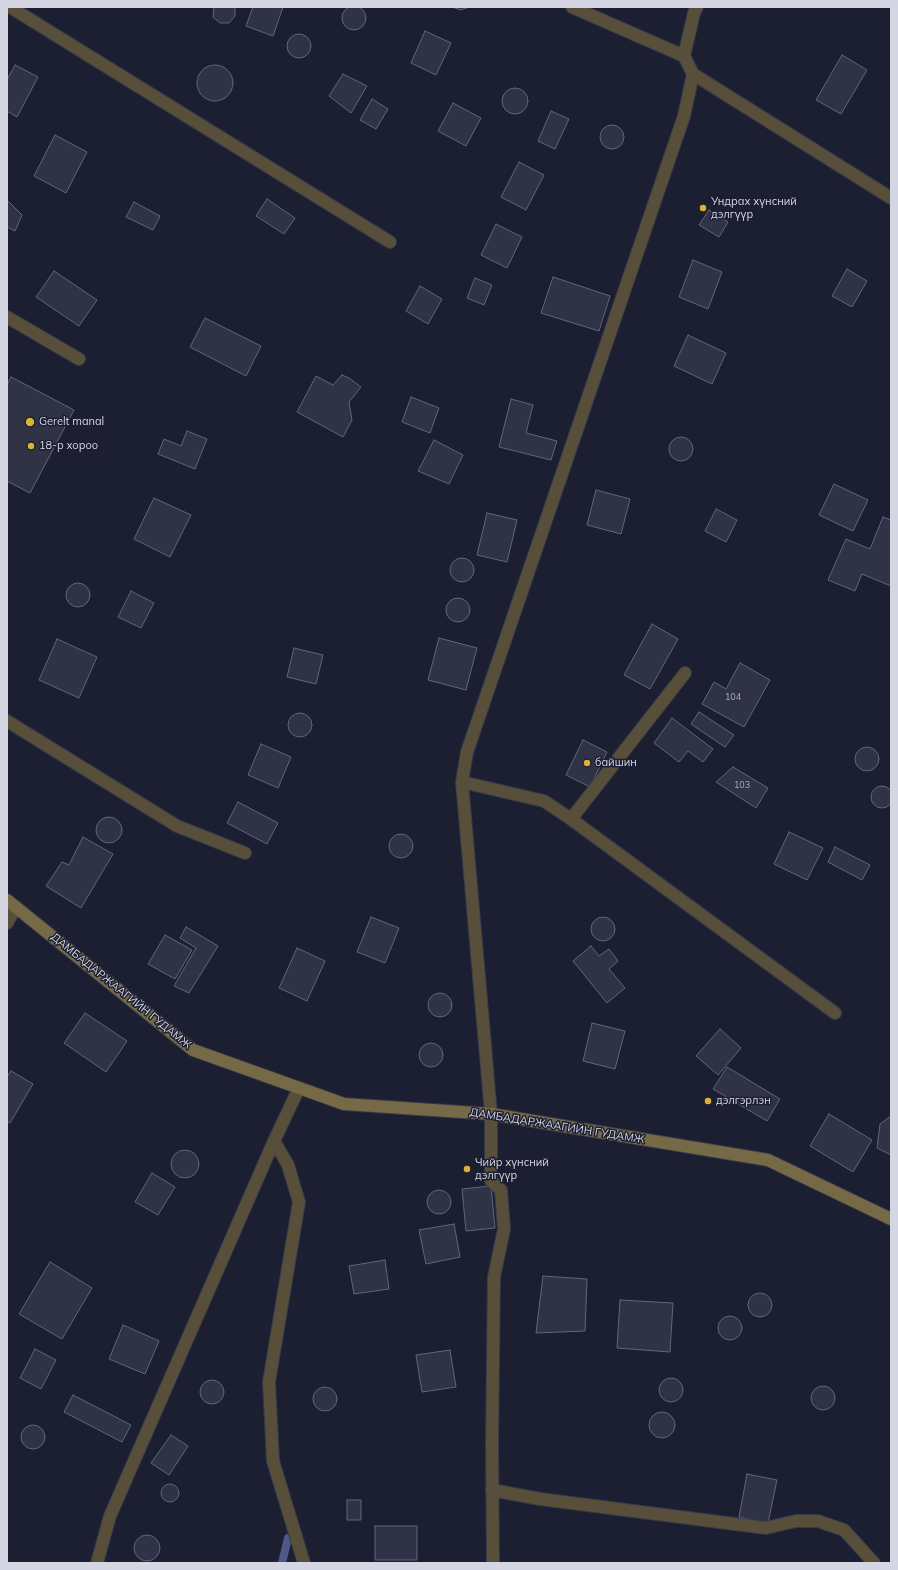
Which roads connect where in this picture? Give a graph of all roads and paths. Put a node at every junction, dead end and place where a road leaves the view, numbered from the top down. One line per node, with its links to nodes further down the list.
1 (10, 7): 7 (street)
2 (572, 7): 4 (street)
3 (697, 7): 4 (street)
4 (684, 56): 5 (street)
5 (693, 74): 6 (street); 12 (street)
6 (891, 198)
7 (390, 242)
8 (7, 317): 9 (street)
9 (79, 359)
10 (685, 673): 13 (street)
11 (7, 720): 14 (street)
12 (462, 782): 13 (street); 19 (street)
13 (571, 819): 17 (street)
14 (245, 853)
15 (12, 904): 16 (street); 18 (main road, ДАМБАДАРЖААГИЙН ГУДАМЖ)
16 (7, 923)
17 (835, 1013)
18 (299, 1088): 19 (main road, ДАМБАДАРЖААГИЙН ГУДАМЖ); 20 (street)
19 (491, 1114): 21 (main road, ДАМБАДАРЖААГИЙН ГУДАМЖ); 22 (street)
20 (274, 1141): 23 (street); 24 (street)
21 (891, 1219)
22 (492, 1490): 25 (street); 26 (street)
23 (97, 1563)
24 (304, 1563)
25 (493, 1563)
26 (874, 1563)

